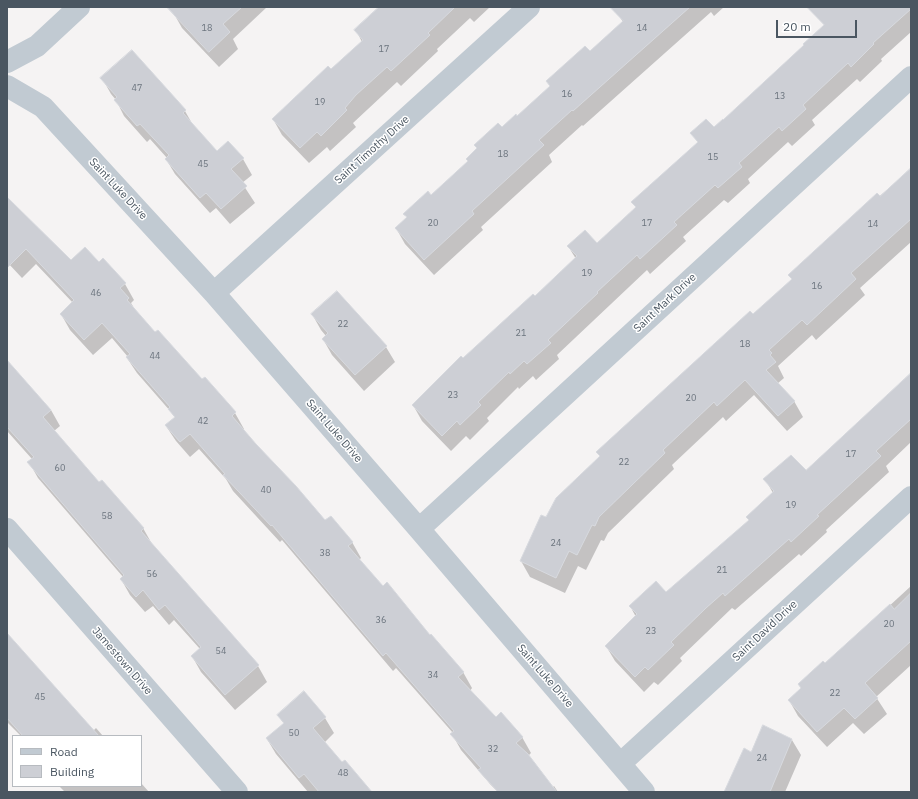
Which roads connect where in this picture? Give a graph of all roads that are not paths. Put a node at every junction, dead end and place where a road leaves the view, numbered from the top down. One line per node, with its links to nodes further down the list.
1 (80, 7): 3 (street)
2 (529, 7): 6 (street, Saint Timothy Drive)
3 (7, 62)
4 (911, 77): 9 (street, Saint Mark Drive)
5 (7, 86): 6 (street, Saint Luke Drive)
6 (214, 293): 9 (street, Saint Luke Drive)
7 (911, 497): 10 (street, Saint David Drive)
8 (7, 529): 11 (street, Jamestown Drive)
9 (419, 529): 10 (street, Saint Luke Drive)
10 (620, 764): 12 (street, Saint Luke Drive)
11 (237, 792)
12 (644, 792)

